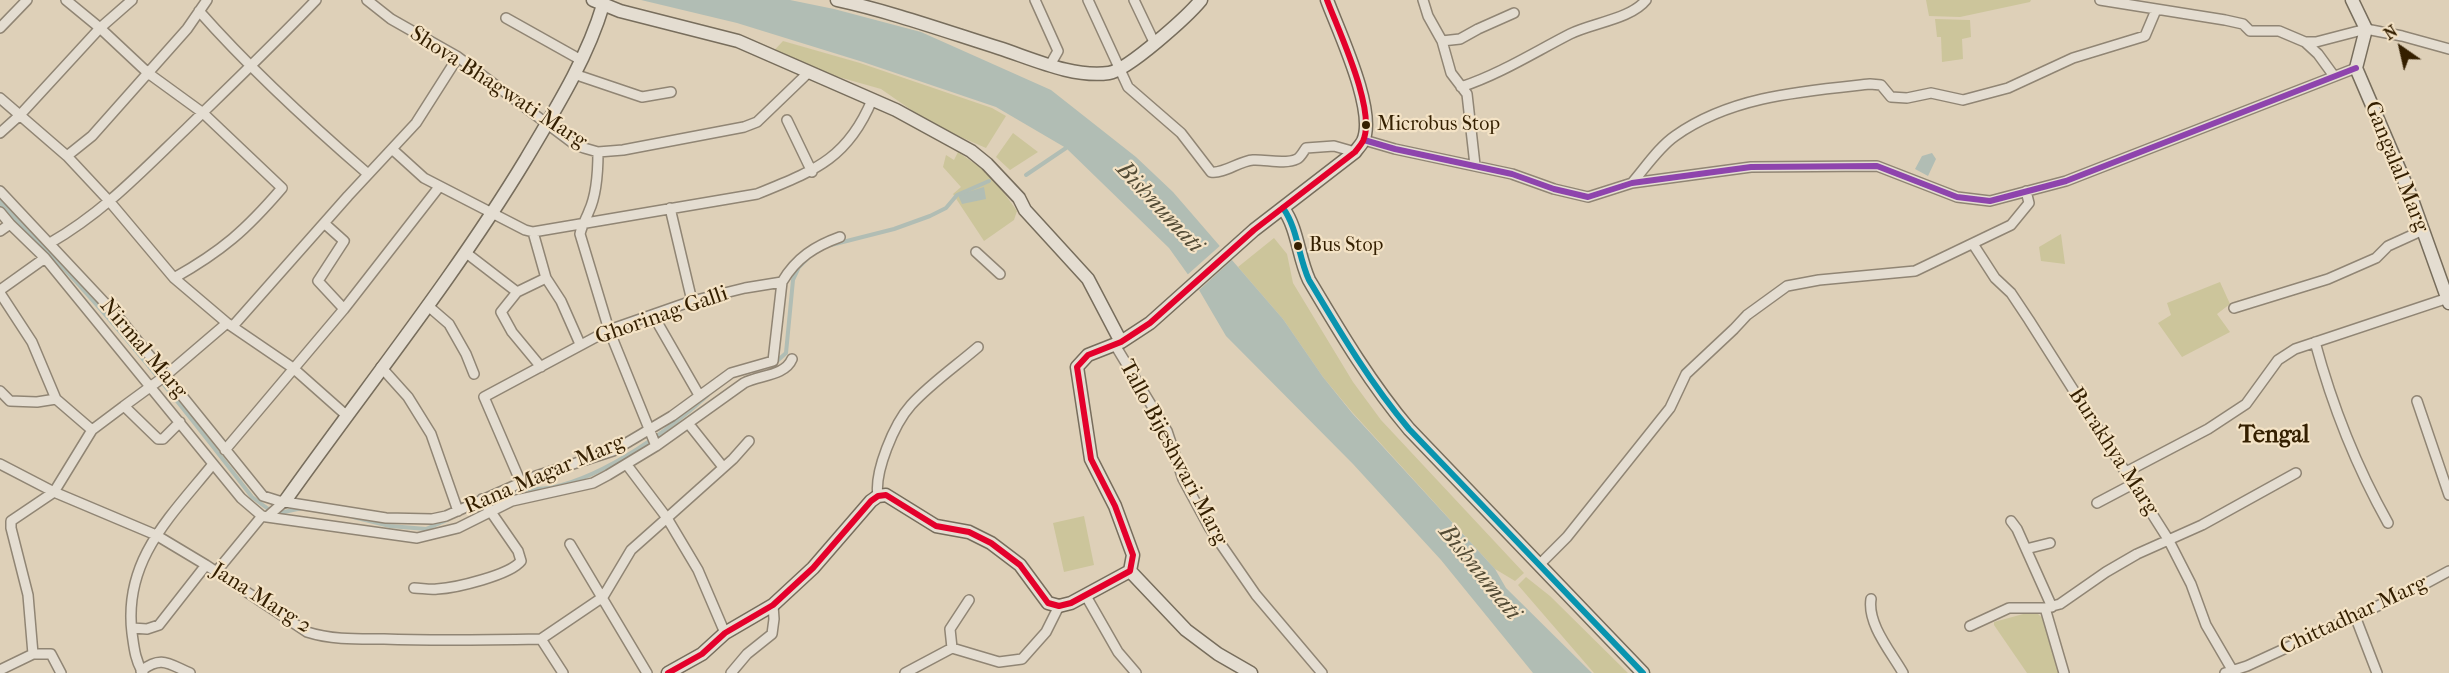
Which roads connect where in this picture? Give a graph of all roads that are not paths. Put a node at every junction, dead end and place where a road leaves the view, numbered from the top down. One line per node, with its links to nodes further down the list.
1 (27, 0): 22 (street)
2 (66, 0): 23 (street)
3 (132, 0): 23 (street)
4 (207, 0): 19 (street)
5 (316, 0): 32 (street)
6 (367, 0): 29 (street, Shova Bhagwati Marg)
7 (837, 0): 31 (main road)
8 (1035, 0): 31 (street)
9 (1088, 0): 34 (street)
10 (1134, 0): 26 (street)
11 (1201, 0): 26 (main road)
12 (1328, 0): 48 (main road)
13 (1423, 0): 25 (street)
14 (1646, 0): 39 (street)
15 (2100, 0): 18 (street)
16 (2352, 0): 24 (main road)
17 (598, 2): 30 (main road); 35 (main road)
18 (2156, 10): 27 (street); 56 (street)
19 (199, 11): 32 (street); 36 (street)
20 (1514, 14): 25 (street)
21 (506, 18): 30 (street)
22 (0, 28)
23 (100, 28): 36 (street); 44 (street)
24 (2366, 29): 27 (street); 28 (street); 33 (main road)
25 (1442, 40): 39 (street)
26 (1154, 42): 34 (main road)
27 (2305, 42): 38 (street)
28 (2449, 49)
29 (458, 57): 46 (street, Shova Bhagwati Marg); 49 (street)
30 (581, 60): 37 (main road)
31 (1050, 65): 34 (main road)
32 (251, 68): 43 (street); 55 (street)
33 (2356, 68): 38 (street); 69 (main road, Gangalal Marg)
34 (1121, 69): 51 (street)
35 (809, 72): 42 (main road); 50 (street, Shova Bhagwati Marg)
36 (148, 73): 43 (street); 52 (street)
37 (574, 74): 40 (street); 46 (main road)
38 (2334, 76): 59 (street)
39 (1461, 87): 53 (street)
40 (671, 92)
41 (0, 98): 44 (street)
42 (872, 100): 54 (street); 93 (main road)
43 (203, 113): 60 (street); 78 (street)
44 (20, 115): 47 (street); 52 (street)
45 (787, 120): 54 (street)
46 (547, 124): 50 (street, Shova Bhagwati Marg); 64 (main road)
47 (0, 133)
48 (1364, 140): 51 (main road); 53 (street)
49 (392, 149): 55 (street); 57 (street)
50 (598, 152): 67 (street)
51 (1355, 152): 62 (main road)
52 (67, 156): 60 (street)
53 (1475, 165): 56 (street)
54 (812, 172): 61 (street)
55 (368, 174): 65 (street)
56 (1632, 183): 59 (street)
57 (439, 187): 64 (street); 87 (street)
58 (0, 190): 72 (street, Nirmal Marg)
59 (2026, 190): 73 (street)
60 (111, 202): 72 (street); 78 (street)
61 (670, 208): 67 (street); 83 (street)
62 (1283, 208): 93 (main road); 143 (main road)
63 (0, 213): 66 (street)
64 (492, 214): 70 (street); 74 (main road)
65 (324, 223): 87 (street); 89 (street)
66 (10, 224): 68 (street); 76 (street)
67 (582, 224): 70 (street); 90 (street)
68 (0, 231)
69 (2421, 231): 84 (main road, Gangalal Marg); 86 (street)
70 (533, 232): 79 (street)
71 (840, 237): 80 (street)
72 (50, 243): 100 (street, Nirmal Marg)
73 (1973, 244): 119 (street, Burakhya Marg); 143 (street)
74 (465, 252): 82 (street); 85 (main road)
75 (976, 252): 77 (street)
76 (45, 258): 81 (street); 101 (street)
77 (1000, 274)
78 (174, 278): 89 (street)
79 (546, 278): 82 (street); 92 (street)
80 (782, 282): 83 (street, Ghorinag Galli); 103 (street, Rana Magar Marg)
81 (0, 292): 104 (street)
82 (517, 292): 96 (street)
83 (692, 301): 88 (street, Ghorinag Galli)
84 (2448, 301): 91 (street)
85 (428, 305): 98 (main road); 99 (street)
86 (2235, 308)
87 (344, 309): 97 (street)
88 (653, 315): 90 (street, Ghorinag Galli); 103 (street)
89 (230, 325): 97 (street); 100 (street)
90 (609, 330): 92 (street, Ghorinag Galli); 110 (street)
91 (2315, 342): 119 (street); 136 (street)
92 (580, 344): 96 (street, Ghorinag Galli)
93 (1118, 344): 144 (main road); 174 (street, Tallo Bijeshwari Marg)
94 (978, 347): 125 (street)
95 (792, 359): 109 (street)
96 (542, 367): 121 (street, Ghorinag Galli)
97 (293, 368): 107 (street); 114 (street)
98 (381, 368): 107 (main road); 129 (street)
99 (474, 374)
100 (165, 377): 101 (street); 114 (street, Nirmal Marg)
101 (151, 387): 106 (street); 108 (street)
102 (0, 391): 104 (street)
103 (699, 395): 110 (street, Rana Magar Marg)
104 (56, 399): 111 (street)
105 (2417, 401): 124 (street)
106 (124, 406): 108 (street); 111 (street)
107 (346, 415): 127 (main road)
108 (180, 422): 116 (street)
109 (688, 423): 113 (street); 118 (street)
110 (648, 428): 113 (street); 121 (street, Rana Magar Marg)
111 (92, 430): 123 (street)
112 (749, 441): 118 (street)
113 (656, 446): 117 (street)
114 (225, 450): 127 (street, Nirmal Marg)
115 (0, 464): 123 (street, Jana Marg 2)
116 (213, 464): 131 (street); 137 (street)
117 (627, 465): 130 (street); 133 (street)
118 (723, 467): 133 (street)
119 (2126, 472): 122 (street, Burakhya Marg)
120 (2296, 473): 138 (street)
121 (521, 483): 126 (street, Rana Magar Marg)
122 (2133, 484): 128 (street); 138 (street, Burakhya Marg)
123 (54, 492): 134 (street); 137 (street, Jana Marg 2)
124 (2449, 495)
125 (878, 496): 152 (main road); 153 (main road)
126 (482, 499): 129 (street, Rana Magar Marg); 130 (street)
127 (284, 503): 129 (street, Rana Magar Marg); 131 (street)
128 (2097, 503)
129 (458, 511)
130 (490, 511): 131 (street); 147 (street)
131 (266, 516): 146 (street)
132 (0, 518): 134 (street)
133 (667, 518): 149 (street); 158 (street)
134 (11, 521): 161 (street)
135 (2011, 521): 141 (street)
136 (2388, 523)
137 (156, 534): 142 (street, Jana Marg 2); 157 (street)
138 (2168, 538): 154 (street); 164 (street, Burakhya Marg)
139 (2050, 543): 141 (street)
140 (570, 544): 149 (street)
141 (2026, 549): 154 (street)
142 (206, 565): 146 (street, Jana Marg 2); 157 (street)
143 (1539, 565): 175 (main road)
144 (1130, 571): 148 (main road); 173 (main road)
145 (2449, 571): 155 (street, Chittadhar Marg)
146 (216, 572): 159 (street, Jana Marg 2)
147 (414, 588)
148 (1093, 591): 153 (main road); 172 (street)
149 (603, 597): 159 (street); 168 (street)
150 (1871, 599): 176 (street)
151 (969, 600): 160 (street)
152 (772, 605): 158 (main road); 170 (street)
153 (1059, 606): 160 (street)
154 (2049, 607): 156 (street); 177 (street)
155 (2355, 616): 164 (street, Chittadhar Marg); 178 (street)
156 (1970, 626)
157 (132, 628): 163 (street)
158 (725, 633): 169 (main road)
159 (541, 639): 167 (street)
160 (952, 648): 171 (street)
161 (33, 654): 162 (street); 165 (street)
162 (0, 670)
163 (142, 672): 166 (street)
164 (2230, 672)
165 (61, 673)
166 (190, 673)
167 (562, 673)
168 (646, 673)
169 (668, 673)
170 (731, 673)
171 (904, 673)
172 (1136, 673)
173 (1251, 673)
174 (1322, 673)
175 (1643, 673)
176 (1903, 673)
177 (2064, 673)
178 (2377, 673)

